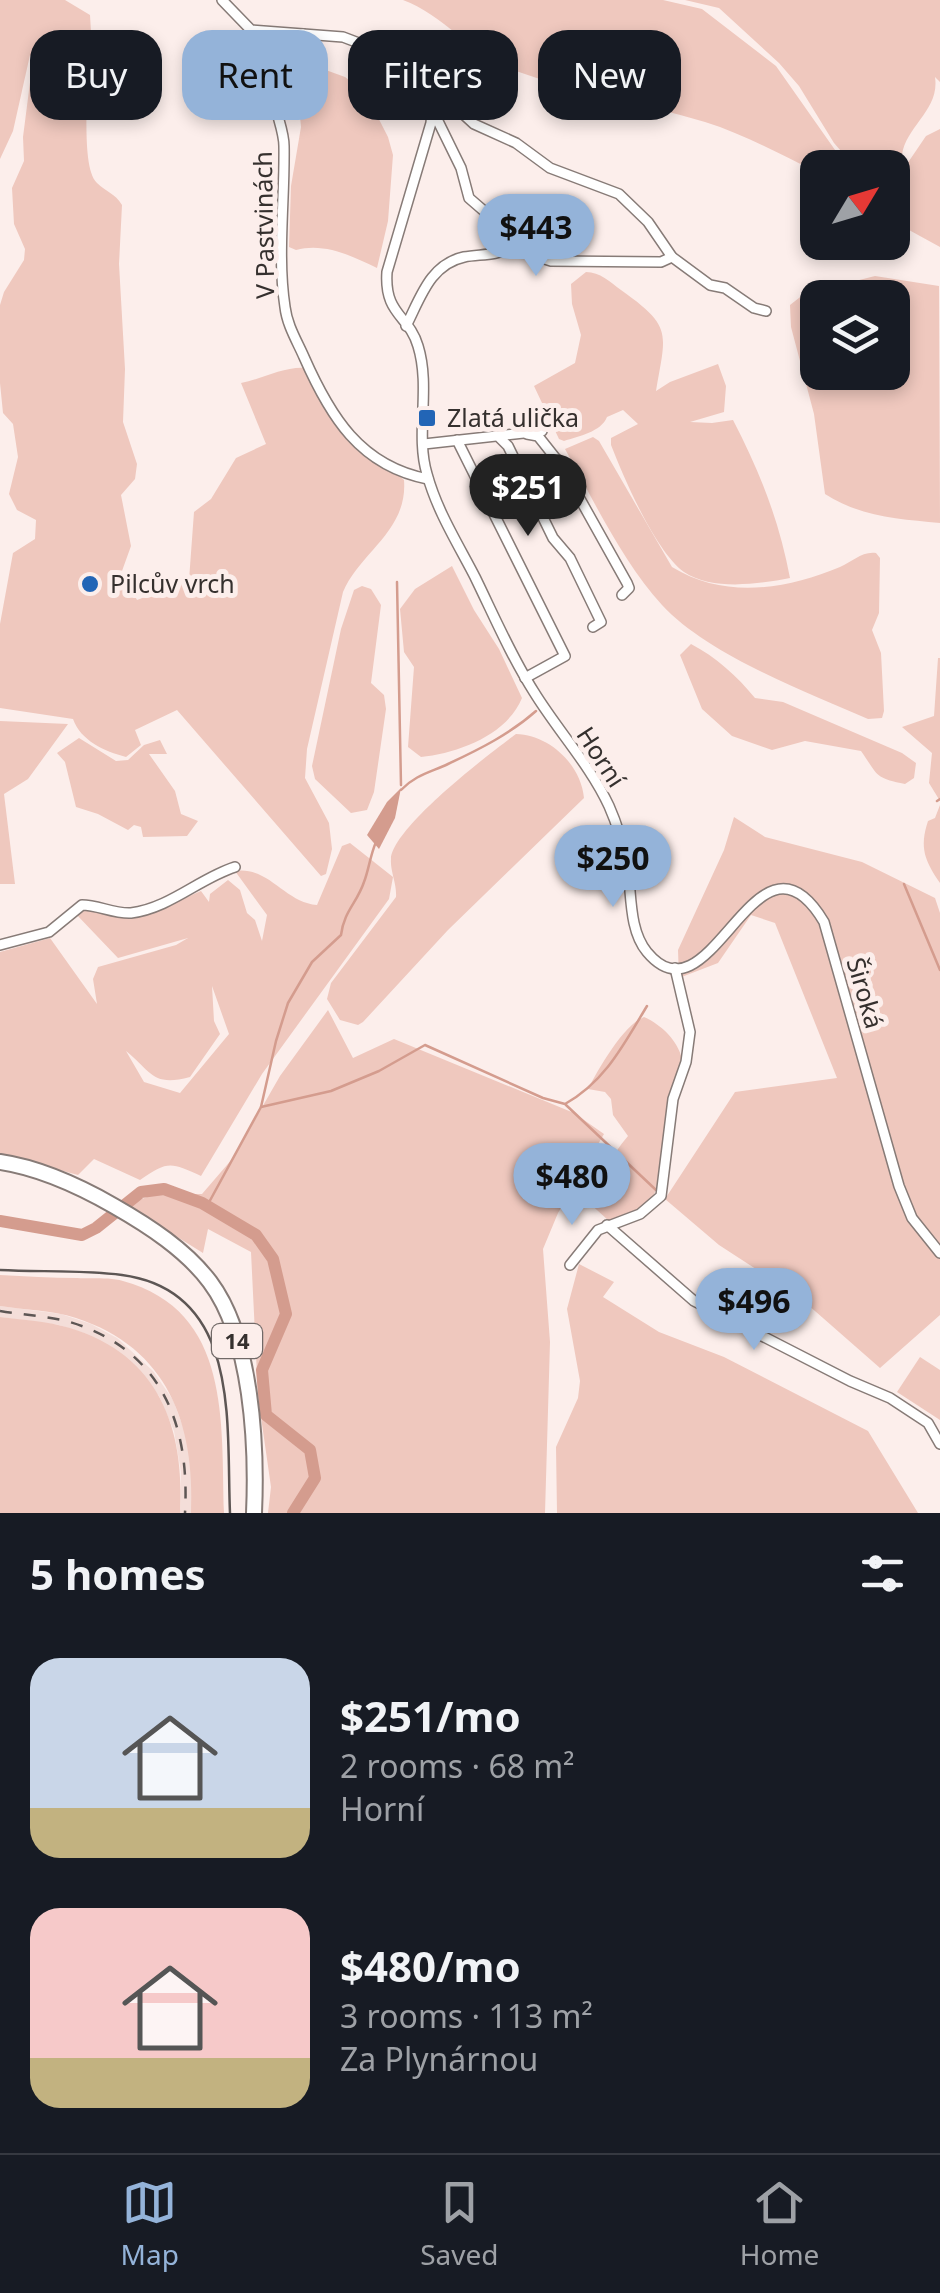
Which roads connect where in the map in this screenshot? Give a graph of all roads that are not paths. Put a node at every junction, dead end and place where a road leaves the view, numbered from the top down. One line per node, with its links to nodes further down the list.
1 (222, 0): 2 (street)
2 (252, 30)
3 (279, 120): 16 (street, V Pastvinách)
4 (429, 120): 10 (street, Horní)
5 (437, 120): 7 (street)
6 (470, 120): 8 (street)
7 (510, 248): 8 (street); 10 (street)
8 (672, 257): 9 (street)
9 (766, 311)
10 (406, 326): 15 (street, Horní)
11 (542, 431): 12 (street)
12 (527, 434): 13 (street); 17 (street)
13 (500, 438): 14 (street); 18 (street)
14 (456, 440): 15 (street); 19 (street)
15 (424, 444): 16 (street, Horní)
16 (428, 479): 19 (street, Horní)
17 (628, 592)
18 (594, 627)
19 (526, 678): 22 (street, Horní)
20 (236, 867): 21 (street)
21 (0, 945)
22 (675, 968): 24 (street); 25 (street, Široká)
23 (0, 1162): 28 (main road, 14)
24 (607, 1225): 26 (street); 27 (street)
25 (940, 1253)
26 (570, 1265)
27 (940, 1444)
28 (254, 1513)

